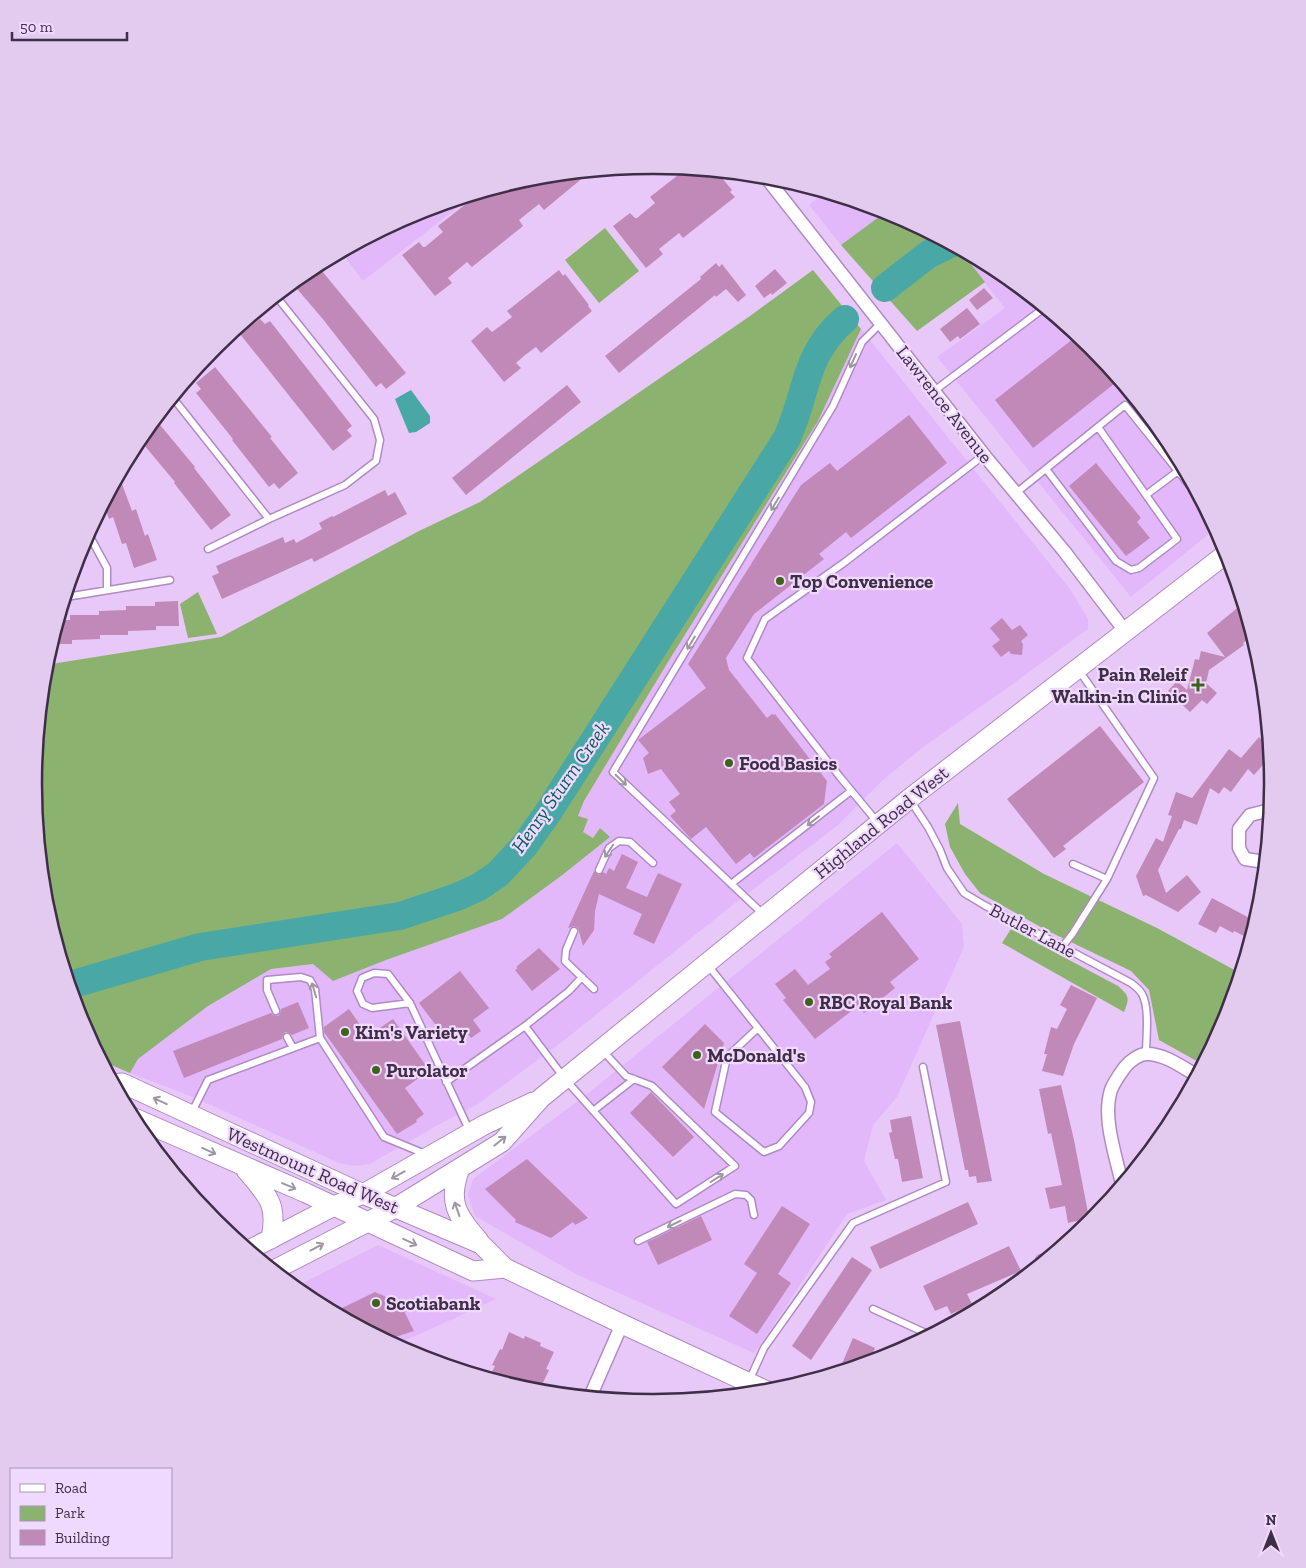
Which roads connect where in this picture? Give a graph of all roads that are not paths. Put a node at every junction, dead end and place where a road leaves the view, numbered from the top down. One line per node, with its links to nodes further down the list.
1 (772, 185): 4 (street, Lawrence Avenue)
2 (280, 301): 14 (lane)
3 (1039, 312): 5 (lane)
4 (881, 323): 5 (street, Lawrence Avenue); 32 (lane, one-way to 32)
5 (934, 391): 8 (street, Lawrence Avenue)
6 (177, 403): 14 (lane)
7 (1098, 427): 9 (lane); 10 (lane); 13 (lane)
8 (984, 454): 12 (street, Lawrence Avenue); 23 (lane)
9 (1174, 466)
10 (1046, 469): 12 (lane); 13 (lane)
11 (1178, 471): 13 (lane)
12 (1016, 493): 21 (street, Lawrence Avenue)
13 (1146, 495)
14 (269, 519): 16 (lane)
15 (93, 542): 19 (lane)
16 (208, 549)
17 (1220, 558): 21 (main road, Highland Road West)
18 (170, 580): 19 (lane)
19 (107, 590): 20 (lane)
20 (73, 596)
21 (1125, 631): 22 (main road, Highland Road West)
22 (1078, 668): 24 (main road, Highland Road West); 31 (lane)
23 (851, 791): 26 (lane); 32 (lane, one-way to 32)
24 (909, 799): 26 (main road, Highland Road West); 35 (lane, Butler Lane)
25 (1263, 812): 27 (street)
26 (879, 824): 33 (main road, Highland Road West)
27 (1258, 861)
28 (653, 863): 30 (lane, one-way to 30)
29 (1073, 864): 31 (lane)
30 (599, 870)
31 (1107, 879): 35 (lane)
32 (731, 884): 33 (lane)
33 (765, 916): 36 (main road, Highland Road West)
34 (574, 931): 37 (lane)
35 (1063, 946): 47 (lane, Butler Lane)
36 (707, 964): 42 (lane); 46 (main road, Highland Road West)
37 (582, 977): 38 (lane); 41 (lane)
38 (594, 989)
39 (410, 1003): 39 (lane); 52 (lane)
40 (276, 1011): 44 (lane, one-way to 40)
41 (525, 1026): 51 (lane); 52 (lane)
42 (758, 1028): 42 (lane)
43 (288, 1036): 45 (lane)
44 (320, 1038): 45 (lane); 59 (lane)
45 (293, 1048): 56 (lane)
46 (602, 1049): 50 (lane); 51 (main road, Highland Road West)
47 (1146, 1054): 49 (street); 62 (street)
48 (923, 1067): 77 (lane)
49 (1191, 1072)
50 (634, 1079): 55 (lane); 55 (lane, one-way to 50)
51 (565, 1080): 54 (main road, Highland Road West); 55 (lane)
52 (446, 1082): 58 (lane)
53 (121, 1083): 56 (main road, Westmount Road West, one-way to 53)
54 (541, 1098): 58 (main road, Highland Road West); 61 (main road, Highland Road West, one-way to 54)
55 (593, 1111)
56 (190, 1115): 63 (main road, Westmount Road West)
57 (145, 1123): 60 (main road, Westmount Road West, one-way to 60)
58 (470, 1132): 59 (main road, Highland Road West)
59 (430, 1156): 63 (main road, Highland Road West, one-way to 63)
60 (244, 1167): 64 (main road, Westmount Road West, one-way to 64); 68 (main road)
61 (460, 1168): 65 (main road, Highland Road West); 70 (main road, one-way to 61)
62 (1120, 1176)
63 (363, 1194): 64 (main road, Highland Road West); 65 (main road, Westmount Road West)
64 (334, 1206): 67 (main road, Westmount Road West); 68 (main road, Highland Road West)
65 (395, 1208): 67 (main road, Highland Road West); 70 (main road, Westmount Road West)
66 (754, 1215): 69 (lane, one-way to 69)
67 (366, 1222): 72 (main road, Highland Road West, one-way to 67); 73 (main road, Westmount Road West, one-way to 73)
68 (270, 1239): 71 (main road, Highland Road West)
69 (638, 1241)
70 (481, 1244): 73 (main road, Westmount Road West)
71 (255, 1247)
72 (280, 1267)
73 (505, 1268): 75 (main road, Westmount Road West)
74 (873, 1309): 76 (lane)
75 (622, 1324): 77 (main road, Westmount Road West); 79 (street)
76 (923, 1332)
77 (748, 1382): 78 (main road, Westmount Road West)
78 (755, 1386)
79 (593, 1391)

